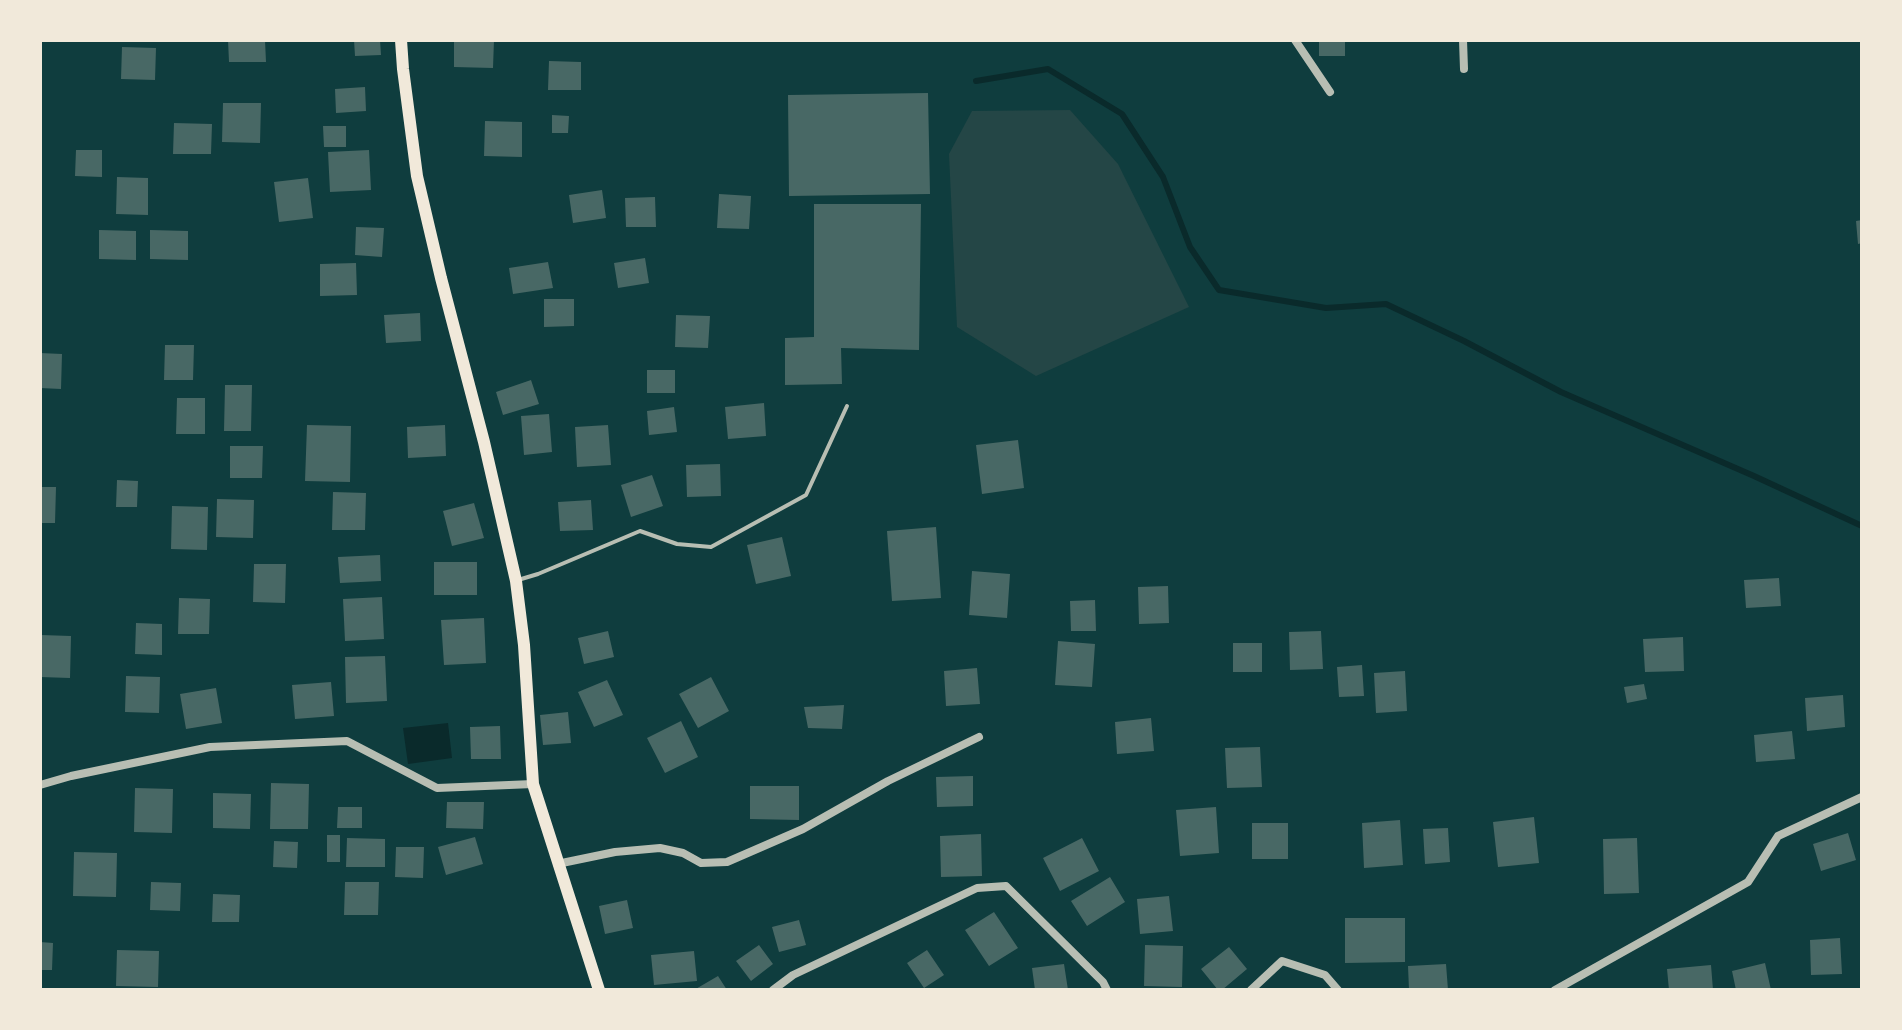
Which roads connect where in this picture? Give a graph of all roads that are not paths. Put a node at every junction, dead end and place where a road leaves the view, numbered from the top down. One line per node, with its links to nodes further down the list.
1 (401, 40): 7 (main road)
2 (1295, 40): 5 (street)
3 (1463, 40): 4 (street)
4 (1464, 69)
5 (1330, 92)
6 (847, 406): 7 (lane)
7 (516, 581): 9 (main road)
8 (979, 737): 12 (street)
9 (533, 784): 10 (street); 12 (main road)
10 (40, 785)
11 (1862, 797): 18 (street)
12 (557, 864): 13 (main road)
13 (599, 990)
14 (773, 990): 15 (street)
15 (1107, 990)
16 (1251, 990): 17 (street)
17 (1338, 990)
18 (1555, 990)

